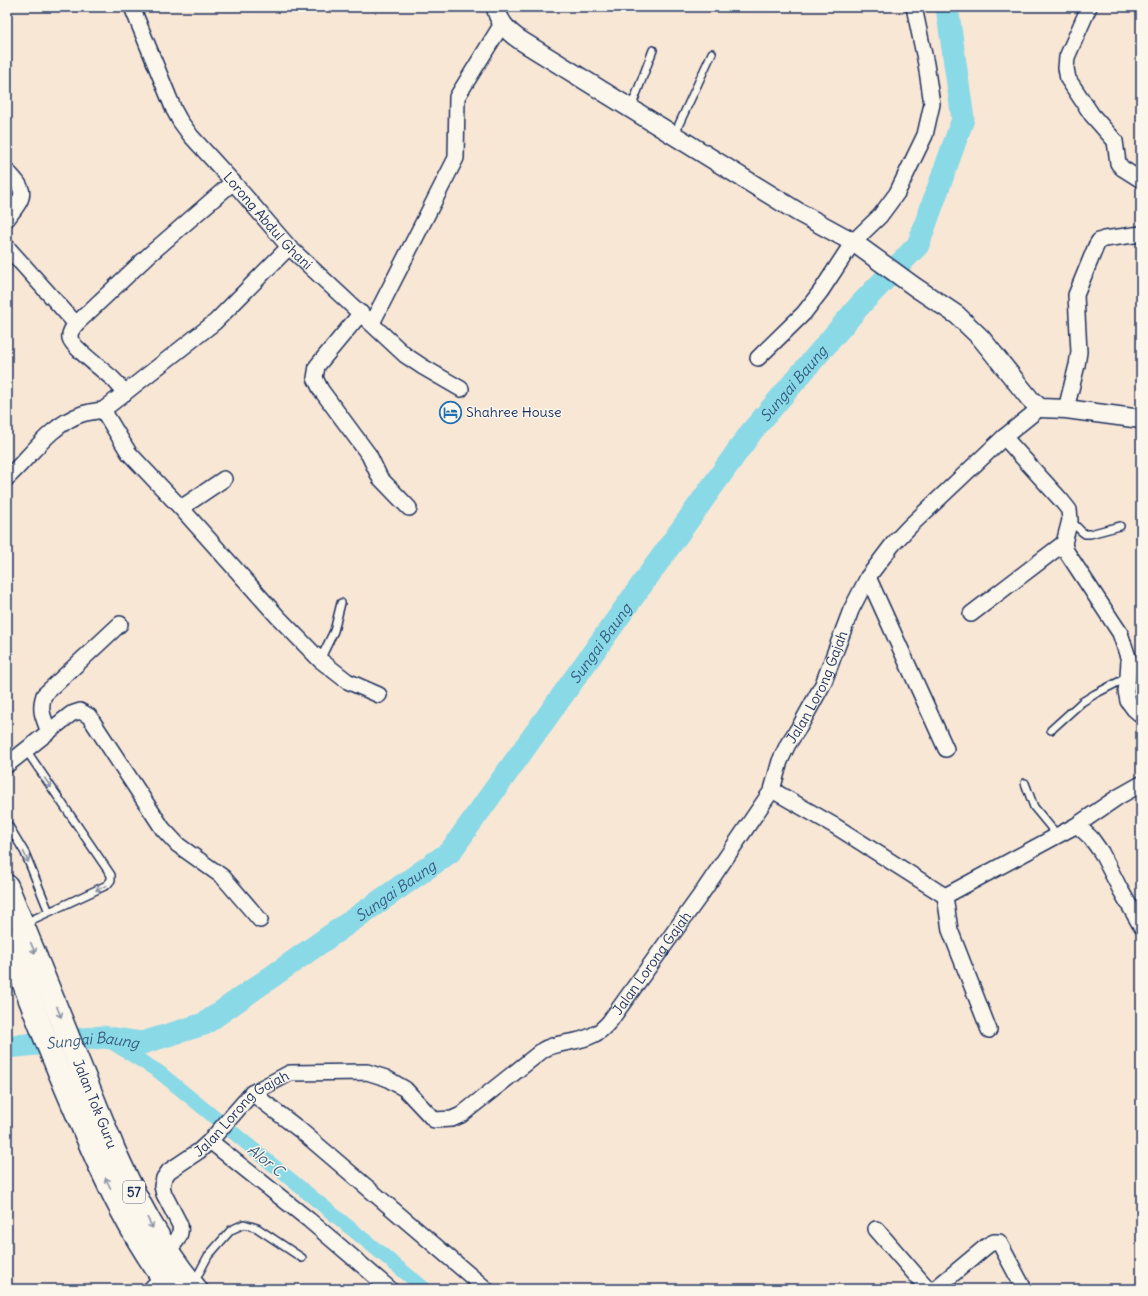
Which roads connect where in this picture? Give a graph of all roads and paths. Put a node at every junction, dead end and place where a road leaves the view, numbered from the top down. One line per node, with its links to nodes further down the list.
1 (132, 7): 11 (street, Lorong Abdul Ghani)
2 (914, 7): 14 (street)
3 (1089, 7): 10 (street)
4 (499, 15): 7 (street); 17 (street)
5 (653, 50): 7 (lane)
6 (712, 53): 8 (lane)
7 (631, 109): 8 (street)
8 (674, 135): 14 (street)
9 (7, 171): 12 (street)
10 (1140, 178)
11 (233, 182): 16 (street, Lorong Abdul Ghani); 18 (street)
12 (7, 219)
13 (1141, 234): 23 (street)
14 (854, 242): 19 (street); 22 (street)
15 (7, 247): 18 (street)
16 (289, 247): 17 (street, Lorong Abdul Ghani); 21 (street)
17 (366, 318): 20 (street, Lorong Abdul Ghani); 30 (street)
18 (76, 324): 21 (street)
19 (758, 358)
20 (461, 389)
21 (125, 393): 24 (street)
22 (1040, 408): 23 (street); 26 (street, Jalan Lorong Gajah)
23 (1066, 409): 25 (street)
24 (103, 410): 27 (street); 29 (street)
25 (1141, 419)
26 (1004, 437): 31 (street); 34 (street, Jalan Lorong Gajah)
27 (7, 478)
28 (224, 480): 29 (street)
29 (181, 508): 38 (street)
30 (409, 508)
31 (1070, 520): 32 (lane); 33 (street)
32 (1120, 526)
33 (1064, 543): 36 (street); 39 (street)
34 (868, 577): 45 (street); 49 (street, Jalan Lorong Gajah)
35 (341, 604): 38 (lane)
36 (971, 614)
37 (120, 624): 43 (street)
38 (320, 660): 40 (street)
39 (1128, 677): 41 (street); 42 (lane)
40 (379, 695)
41 (1141, 715)
42 (1051, 730)
43 (49, 732): 44 (street); 56 (street)
44 (26, 750): 46 (street); 55 (lane, one-way to 55)
45 (946, 750)
46 (7, 765)
47 (1025, 783): 52 (lane)
48 (1141, 784): 51 (street)
49 (772, 790): 54 (street); 62 (street, Jalan Lorong Gajah)
50 (7, 823): 55 (lane, one-way to 55)
51 (1078, 825): 52 (street); 57 (street)
52 (1058, 836): 54 (street)
53 (7, 886): 58 (main road, Jalan Tok Guru / 57)
54 (945, 896): 59 (street)
55 (49, 912): 58 (lane)
56 (260, 920)
57 (1141, 926)
58 (15, 931): 65 (main road, Jalan Tok Guru / 57, one-way to 65); 67 (main road, Jalan Tok Guru / 57, one-way to 58)
59 (989, 1030)
60 (13, 1081): 61 (path)
61 (7, 1083)
62 (248, 1099): 63 (street, Jalan Lorong Gajah); 69 (street)
63 (213, 1138): 65 (street, Jalan Lorong Gajah); 68 (street)
64 (876, 1229): 70 (street)
65 (167, 1251): 67 (main road, Jalan Tok Guru / 57)
66 (302, 1258): 67 (lane)
67 (172, 1285)
68 (390, 1289)
69 (486, 1289)
70 (928, 1289)
71 (935, 1289): 72 (street)
72 (1024, 1289)

